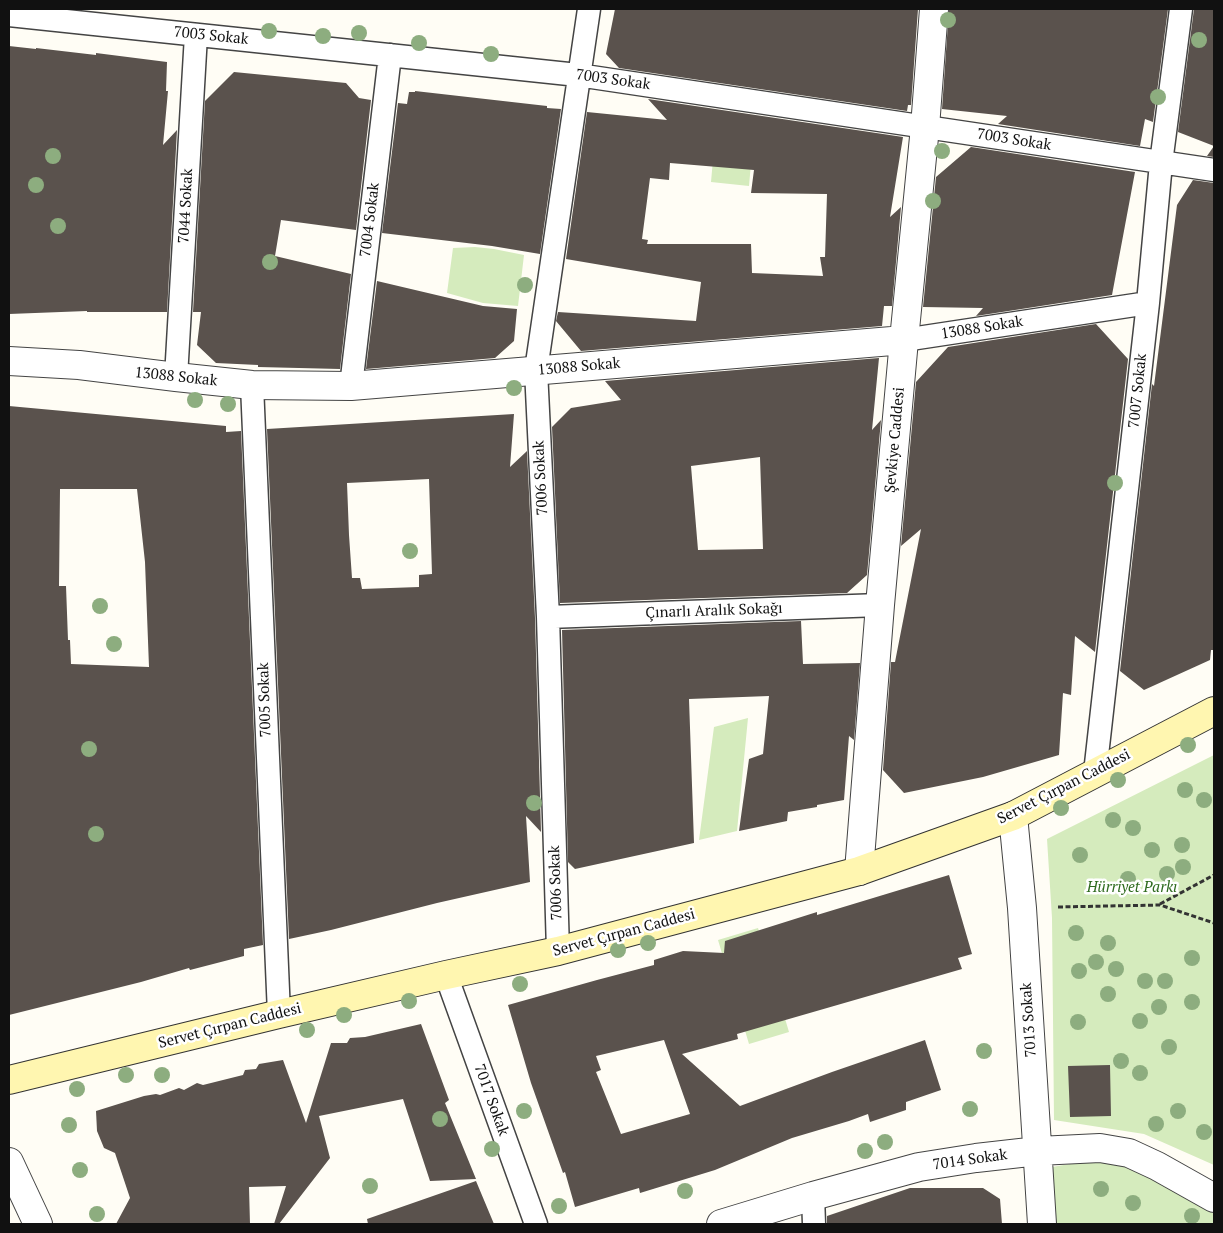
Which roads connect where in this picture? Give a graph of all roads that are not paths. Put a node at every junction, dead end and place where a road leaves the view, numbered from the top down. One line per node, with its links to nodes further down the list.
1 (589, 9): 7 (lane, 7006 Sokak)
2 (934, 9): 8 (street, Şevkiye Caddesi)
3 (1181, 9): 9 (lane, 7007 Sokak)
4 (9, 15): 5 (lane, 7003 Sokak)
5 (196, 35): 6 (lane, 7003 Sokak); 15 (lane, 7044 Sokak)
6 (390, 55): 7 (lane, 7003 Sokak); 17 (lane, 7004 Sokak)
7 (578, 75): 8 (lane, 7003 Sokak); 14 (lane, 7006 Sokak)
8 (925, 127): 9 (lane, 7003 Sokak); 12 (street, Şevkiye Caddesi)
9 (1161, 163): 10 (lane, 7003 Sokak); 11 (lane, 7007 Sokak)
10 (1214, 170)
11 (1148, 303): 12 (lane, 13088 Sokak); 21 (lane, 7007 Sokak)
12 (904, 340): 14 (street, 13088 Sokak); 18 (street, Şevkiye Caddesi)
13 (9, 361): 15 (street, 13088 Sokak)
14 (536, 370): 17 (street, 13088 Sokak); 19 (lane, 7006 Sokak)
15 (176, 377): 16 (street, 13088 Sokak)
16 (252, 385): 17 (street, 13088 Sokak); 26 (lane, 7005 Sokak)
17 (351, 386)
18 (880, 605): 19 (lane, Çınarlı Aralık Sokağı); 23 (street, Şevkiye Caddesi)
19 (548, 617): 24 (lane, 7006 Sokak)
20 (1214, 711): 21 (main road, Servet Çırpan Caddesi)
21 (1094, 772): 22 (main road, Servet Çırpan Caddesi)
22 (1013, 816): 23 (main road, Servet Çırpan Caddesi); 28 (street, 7013 Sokak)
23 (859, 871): 24 (main road, Servet Çırpan Caddesi)
24 (558, 951): 25 (main road, Servet Çırpan Caddesi)
25 (446, 975): 26 (main road, Servet Çırpan Caddesi); 33 (lane, 7017 Sokak)
26 (279, 1014): 27 (main road, Servet Çırpan Caddesi)
27 (9, 1080)
28 (1038, 1151): 30 (street, 7014 Sokak); 31 (street, 7014 Sokak); 36 (street, 7013 Sokak)
29 (9, 1162): 32 (street)
30 (812, 1196): 34 (street, 7014 Sokak); 35 (lane)
31 (1214, 1198)
32 (38, 1224)
33 (536, 1224)
34 (721, 1224)
35 (814, 1224)
36 (1042, 1224)

